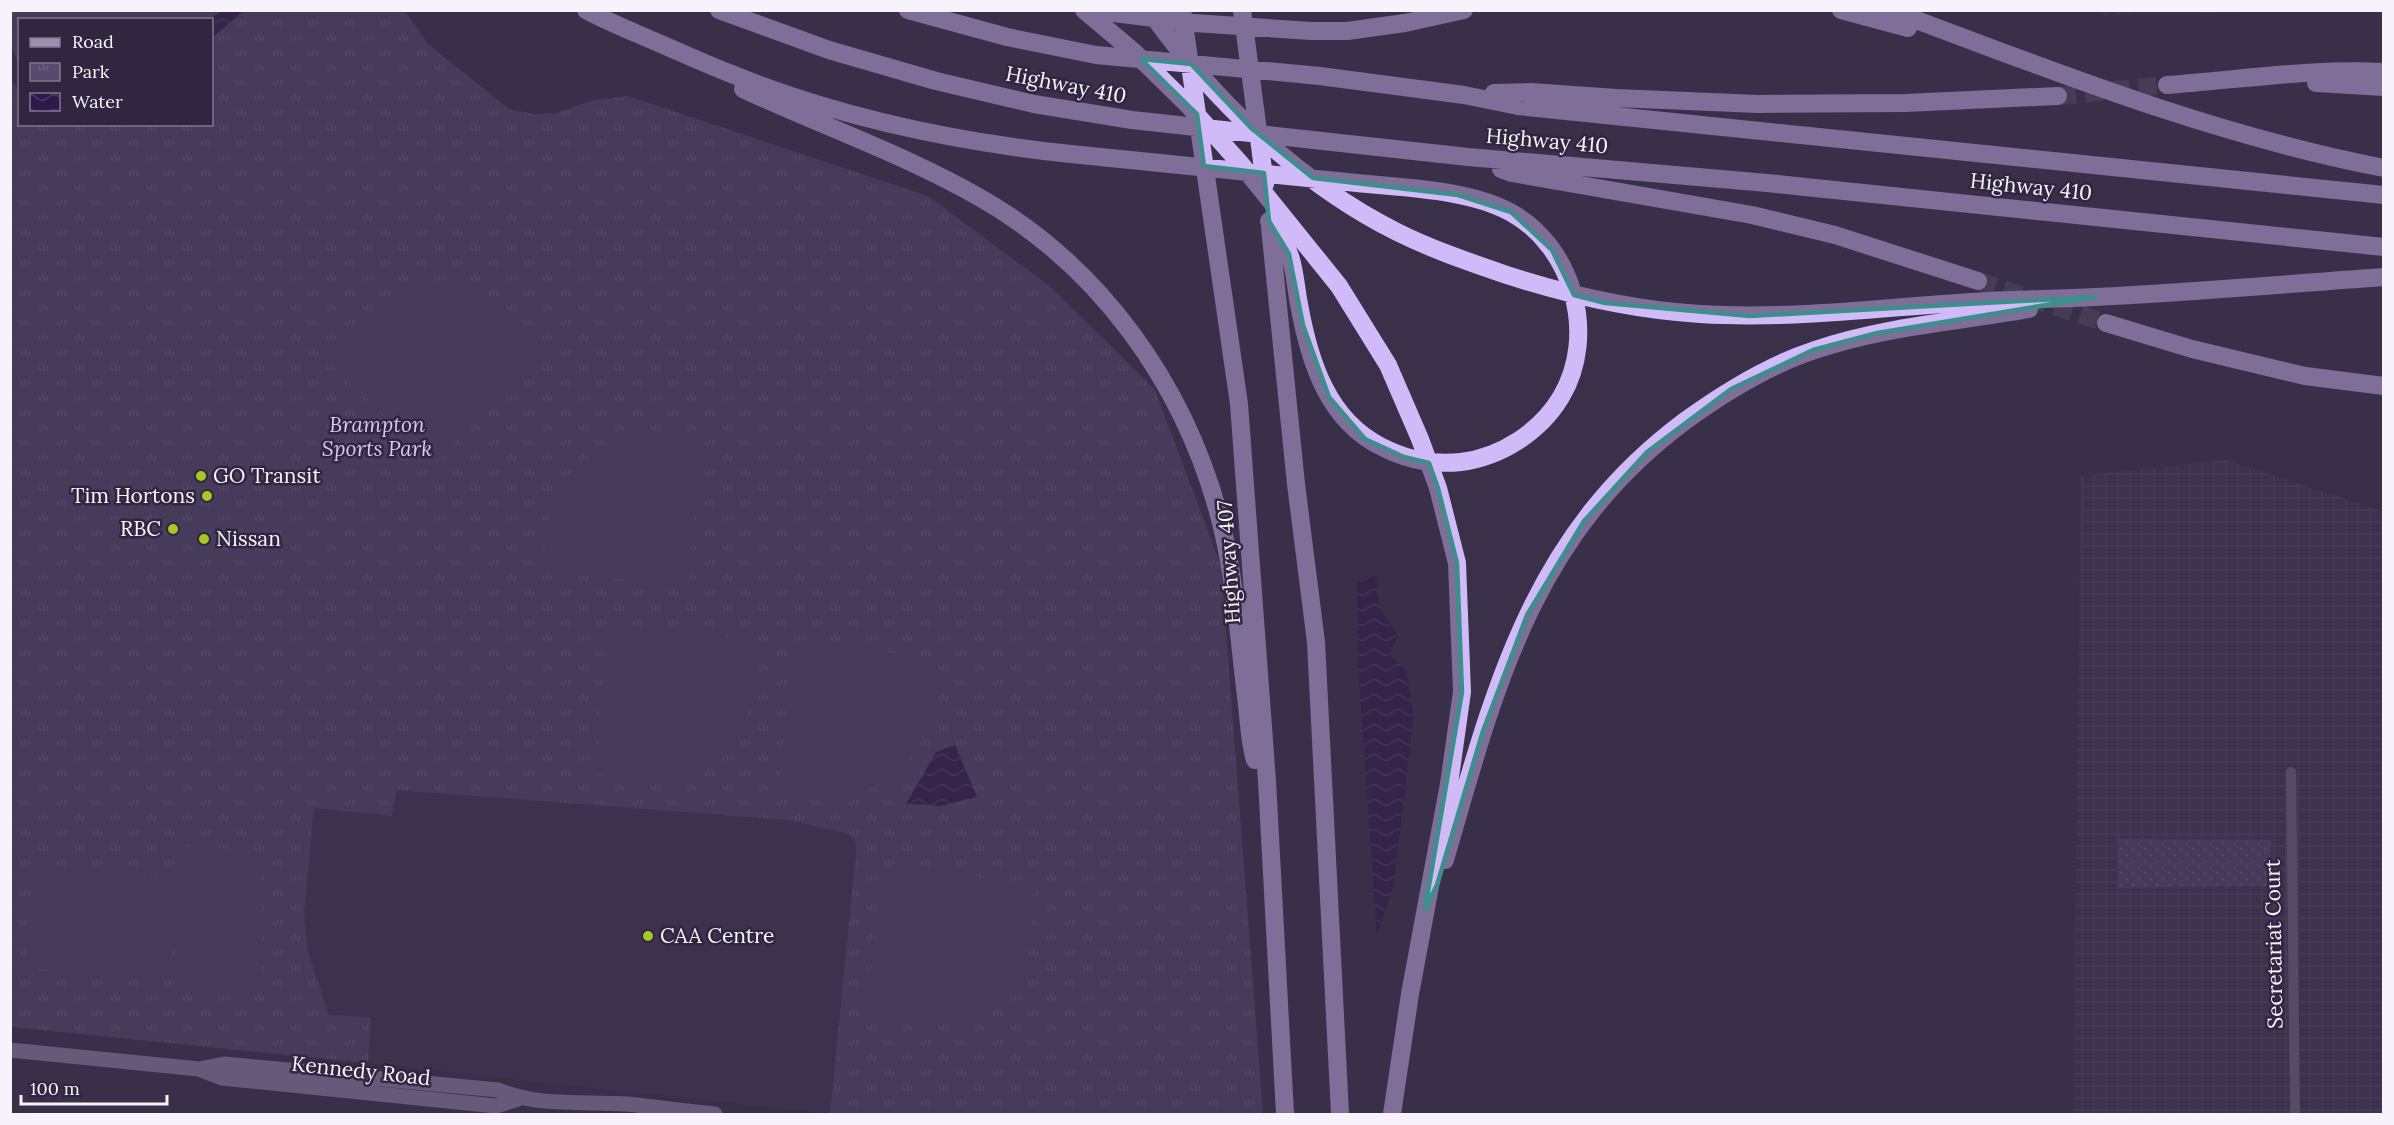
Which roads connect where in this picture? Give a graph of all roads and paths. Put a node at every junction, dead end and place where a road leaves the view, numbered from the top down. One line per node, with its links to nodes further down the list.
1 (719, 10): 19 (highway, Highway 410)
2 (908, 10): 17 (highway, Highway 410)
3 (1084, 10): 31 (highway)
4 (1090, 10): 8 (highway)
5 (1149, 10): 26 (highway)
6 (1182, 10): 30 (highway, Highway 407)
7 (1242, 10): 22 (highway)
8 (1464, 10)
9 (1841, 10): 12 (highway)
10 (1890, 10): 12 (highway)
11 (590, 13): 22 (highway); 30 (highway)
12 (1974, 42): 20 (highway)
13 (2384, 72): 14 (highway)
14 (2236, 80): 15 (highway); 16 (highway)
15 (2168, 86)
16 (2384, 87)
17 (1464, 95): 18 (highway); 21 (highway, Highway 410)
18 (2058, 96)
19 (1468, 157): 23 (highway, Highway 410); 25 (highway)
20 (2384, 168)
21 (2384, 195)
22 (1269, 221): 37 (highway)
23 (2384, 247)
24 (2384, 277): 26 (highway)
25 (1978, 281)
26 (2095, 297): 31 (highway)
27 (2106, 323): 28 (highway)
28 (2384, 386)
29 (2291, 772): 39 (street, Secretariat Court)
30 (1267, 781): 36 (highway, Highway 407)
31 (1425, 909): 38 (highway)
32 (10, 1050): 33 (main road, Kennedy Road)
33 (583, 1104): 34 (main road, Kennedy Road); 35 (main road, Kennedy Road)
34 (627, 1114)
35 (715, 1114)
36 (1285, 1114)
37 (1340, 1114)
38 (1392, 1114)
39 (2295, 1114)

